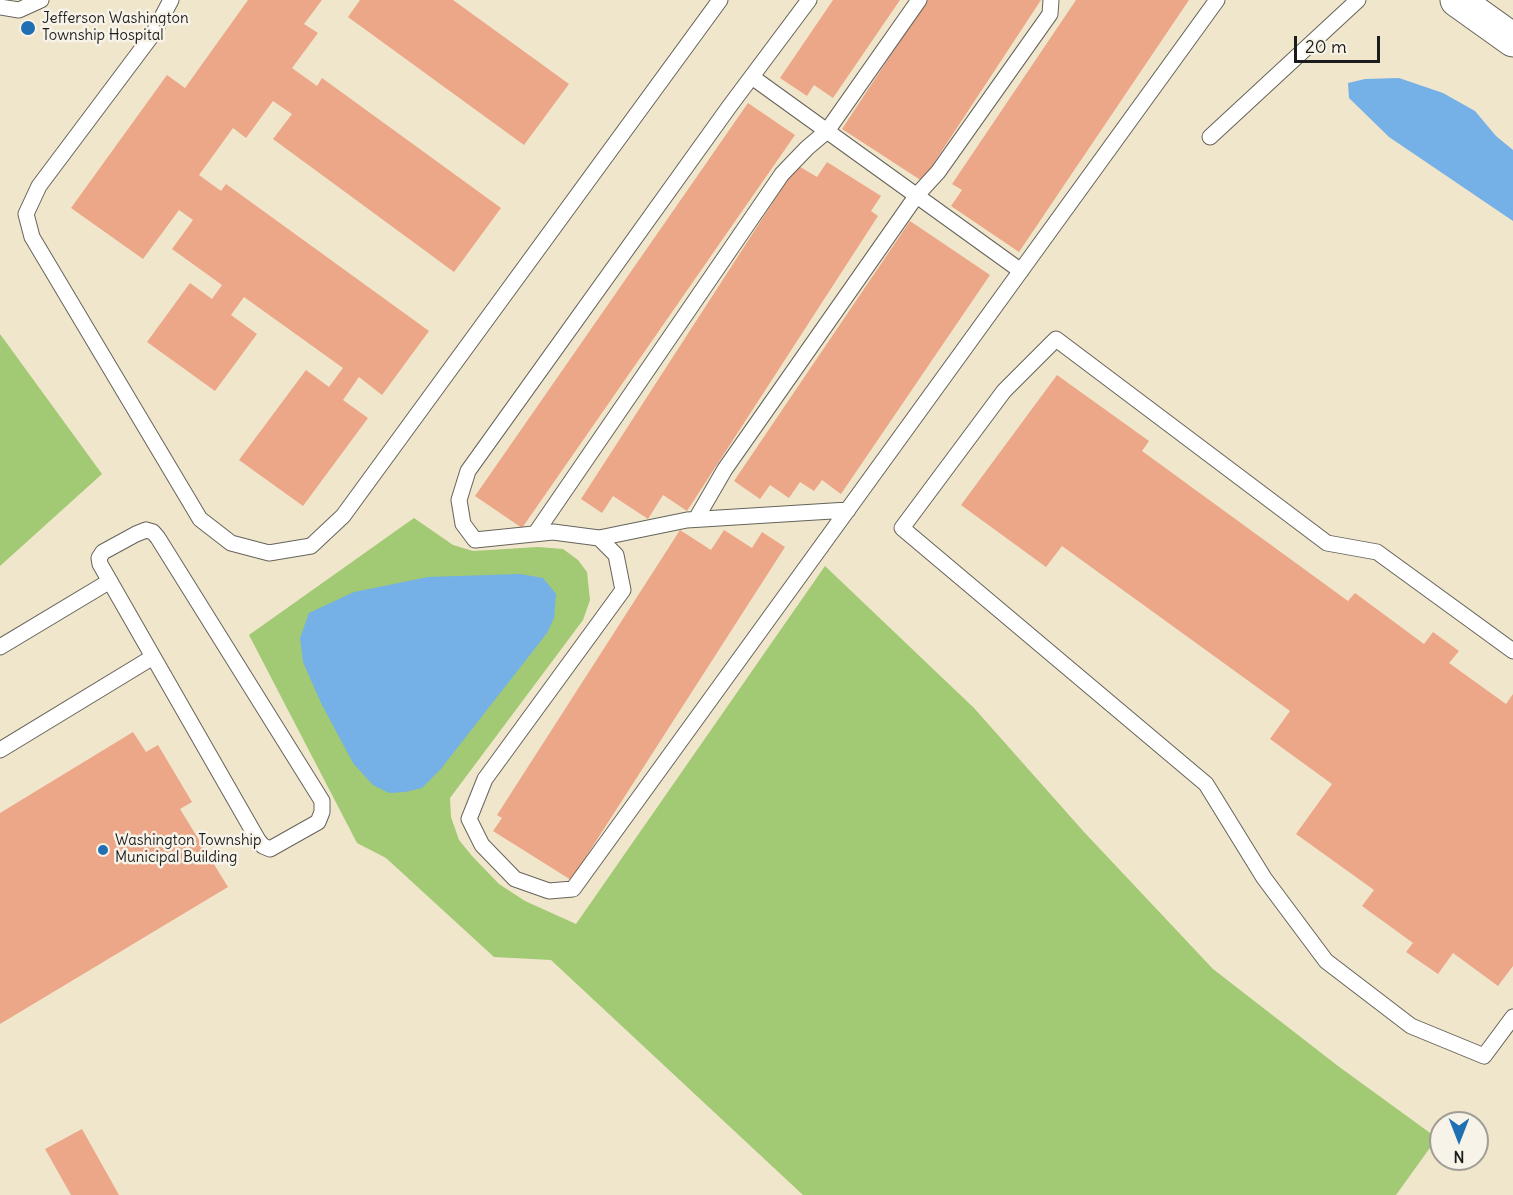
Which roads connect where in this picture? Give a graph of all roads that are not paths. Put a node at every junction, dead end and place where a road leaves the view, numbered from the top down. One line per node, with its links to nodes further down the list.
1 (41, 0): 10 (lane)
2 (171, 0): 3 (lane)
3 (720, 0)
4 (809, 0): 12 (lane)
5 (919, 0): 13 (lane)
6 (1051, 0): 15 (lane)
7 (1217, 0): 16 (lane)
8 (1358, 0): 14 (lane)
9 (1457, 0): 11 (main road)
10 (0, 7)
11 (1513, 40)
12 (752, 77): 13 (lane); 19 (lane)
13 (827, 131): 15 (lane); 19 (lane)
14 (1210, 137)
15 (917, 195): 16 (lane); 18 (lane)
16 (1021, 271): 17 (lane)
17 (848, 510): 18 (lane); 20 (lane)
18 (696, 519): 20 (lane)
19 (535, 534): 20 (lane)
20 (599, 538)
21 (110, 581): 22 (lane); 24 (lane); 24 (lane)
22 (0, 647)
23 (1513, 651): 26 (lane)
24 (153, 657): 25 (lane)
25 (0, 750)
26 (1513, 1017)

